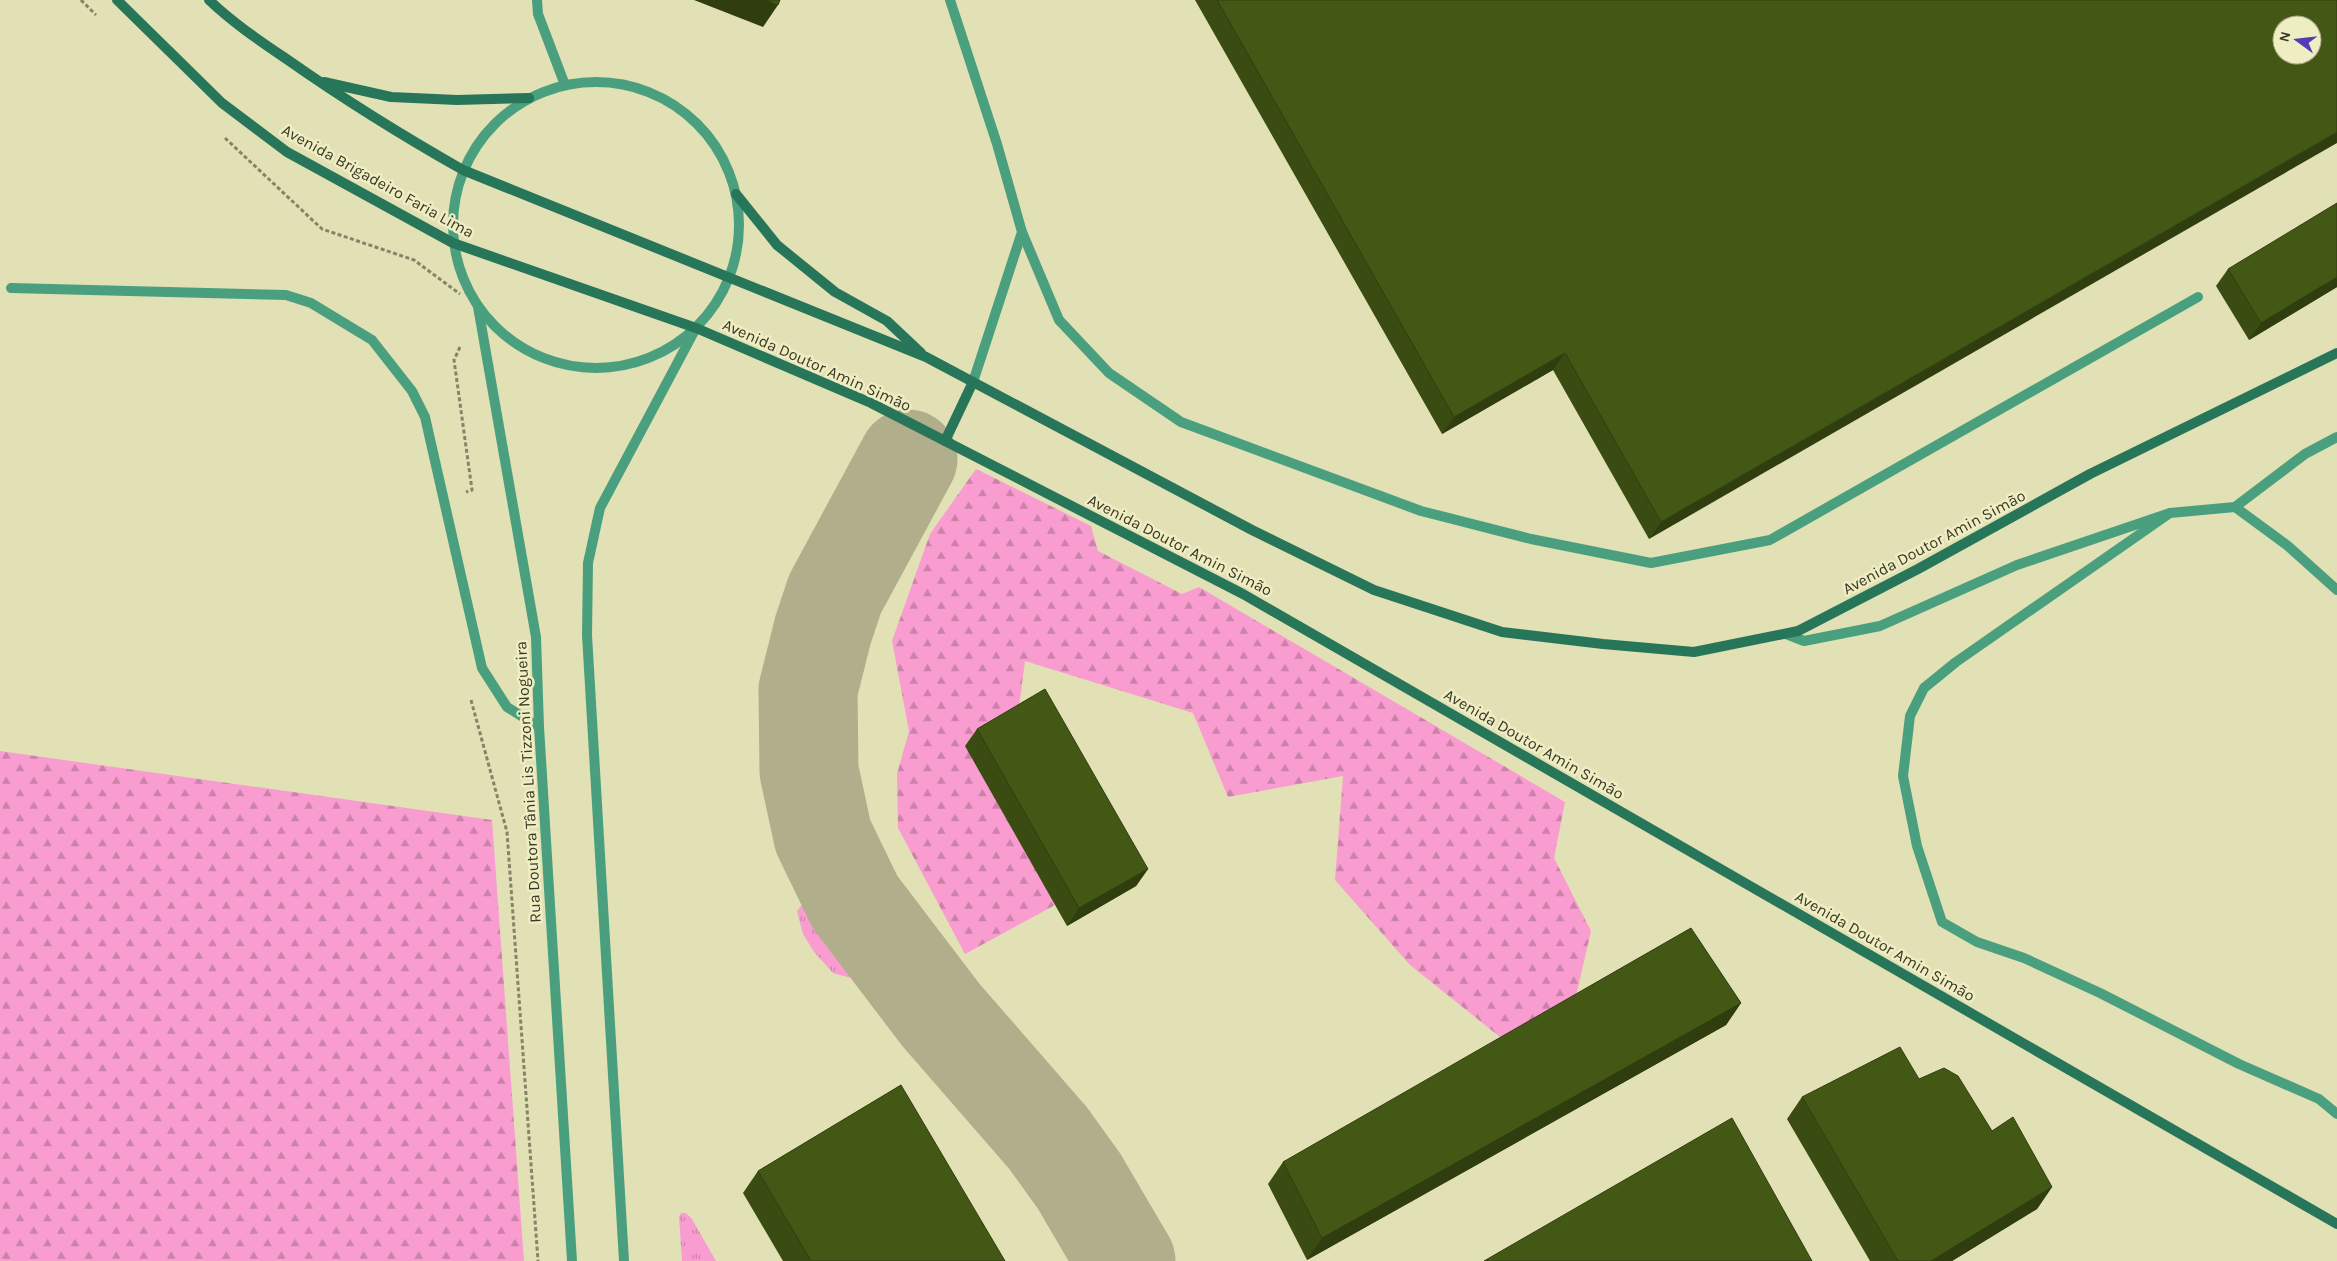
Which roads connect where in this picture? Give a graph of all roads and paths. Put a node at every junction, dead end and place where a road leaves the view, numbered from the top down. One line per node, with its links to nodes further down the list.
1 (117, 0): 11 (street, Avenida Brigadeiro Faria Lima)
2 (209, 0): 5 (street)
3 (537, 0): 6 (street)
4 (950, 0): 10 (street)
5 (317, 81): 7 (street); 8 (street)
6 (565, 85): 7 (street); 9 (street)
7 (529, 98): 8 (street)
8 (463, 170): 11 (street); 12 (street)
9 (736, 194): 12 (street); 18 (street)
10 (1022, 232): 14 (street); 19 (street)
11 (453, 243): 15 (street); 16 (street, Avenida Brigadeiro Faria Lima)
12 (729, 278): 16 (street); 18 (street, Avenida Doutor Amin Simão)
13 (11, 288): 22 (street)
14 (2198, 297)
15 (478, 307): 16 (street); 22 (path); 28 (street, Rua Doutora Tânia Lis Tizzoni Nogueira)
16 (696, 328): 21 (street, Avenida Doutor Amin Simão); 33 (street)
17 (2337, 353): 26 (street, Avenida Doutor Amin Simão)
18 (926, 357): 19 (street, Avenida Doutor Amin Simão)
19 (974, 382): 21 (street); 26 (street, Avenida Doutor Amin Simão)
20 (2337, 437): 23 (street)
21 (945, 441): 30 (street, Avenida Doutor Amin Simão)
22 (444, 499): 28 (street)
23 (2235, 507): 24 (street); 25 (street)
24 (2170, 513): 26 (street); 29 (street)
25 (2337, 590)
26 (1786, 634)
27 (470, 694): 31 (path)
28 (539, 727): 32 (street, Rua Doutora Tânia Lis Tizzoni Nogueira)
29 (2337, 1114)
30 (2337, 1224)
31 (538, 1261)
32 (572, 1261)
33 (624, 1261)

